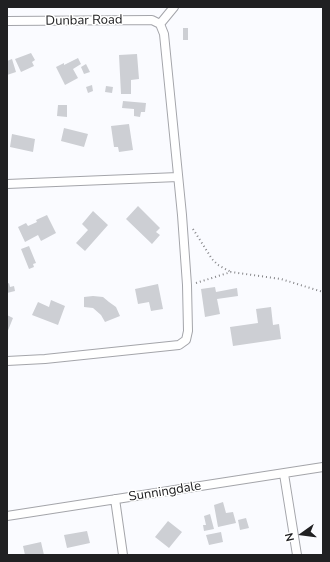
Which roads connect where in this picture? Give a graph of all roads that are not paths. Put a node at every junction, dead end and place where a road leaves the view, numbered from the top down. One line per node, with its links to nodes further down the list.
1 (174, 7): 3 (street)
2 (7, 21): 3 (street, Dunbar Road)
3 (160, 24): 4 (street)
4 (178, 177): 5 (street); 6 (street)
5 (7, 184)
6 (7, 361)
7 (323, 467): 8 (street, Sunningdale)
8 (284, 474): 9 (street, Sunningdale); 12 (street)
9 (115, 499): 10 (street, Sunningdale); 11 (street)
10 (7, 516)
11 (123, 555)
12 (297, 555)

